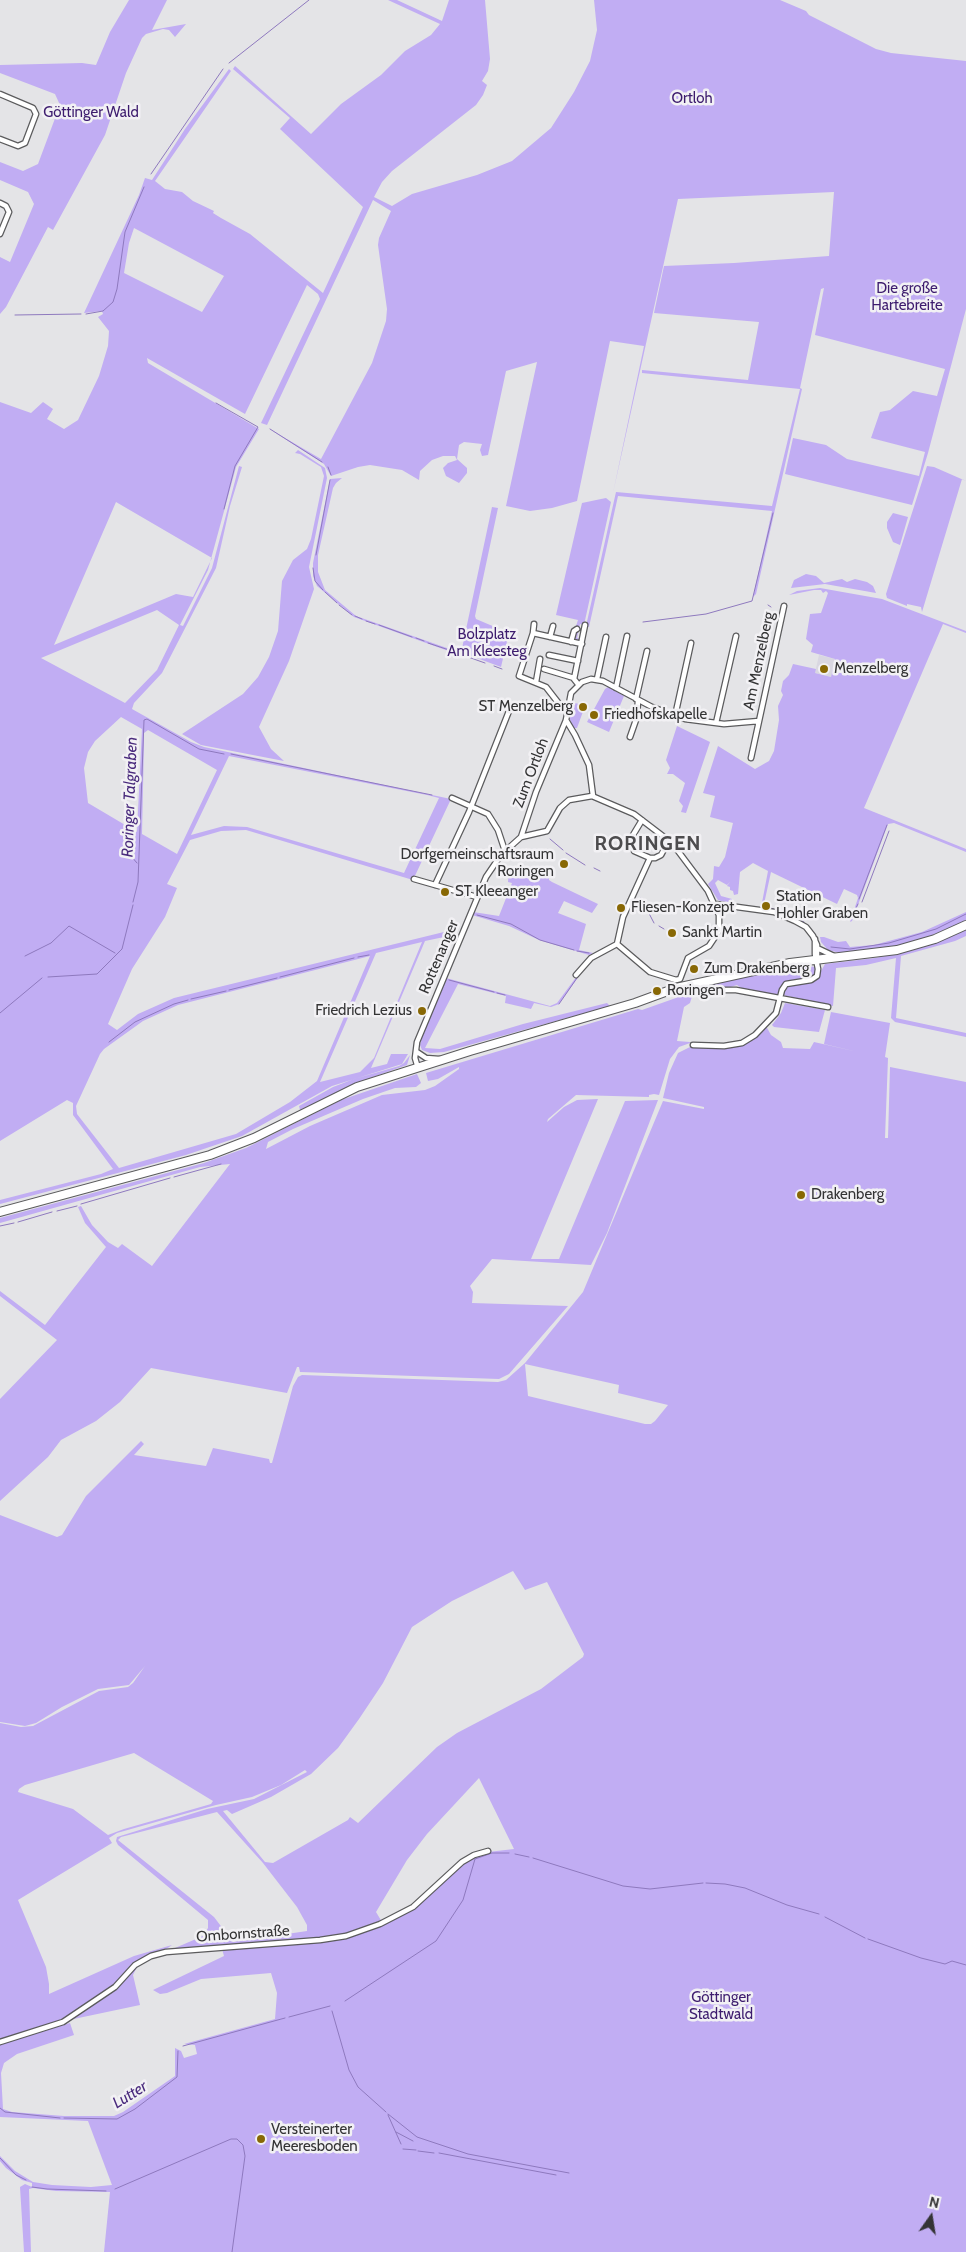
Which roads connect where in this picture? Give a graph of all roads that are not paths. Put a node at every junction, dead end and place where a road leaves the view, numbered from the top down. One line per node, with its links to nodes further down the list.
1 (0, 94): 2 (street)
2 (0, 139)
3 (0, 204): 4 (street)
4 (0, 234)
5 (784, 606): 33 (street, Am Menzelberg)
6 (534, 624): 10 (street)
7 (586, 625): 17 (street)
8 (553, 626): 13 (street)
9 (577, 628): 15 (street)
10 (534, 634): 13 (street); 25 (street)
11 (627, 636): 27 (street)
12 (736, 636): 34 (street)
13 (550, 637): 15 (street)
14 (606, 637): 24 (street)
15 (571, 642): 17 (street)
16 (691, 643): 31 (street)
17 (582, 644): 21 (street)
18 (646, 651): 28 (street)
19 (549, 655): 21 (street)
20 (540, 659): 25 (street)
21 (578, 661): 23 (street)
22 (544, 669): 23 (street)
23 (574, 678): 26 (street)
24 (597, 680): 26 (street); 27 (street, Am Menzelberg)
25 (536, 682): 30 (street)
26 (578, 684): 30 (street)
27 (616, 688): 28 (street, Am Menzelberg)
28 (637, 700): 31 (street, Am Menzelberg); 35 (street)
29 (511, 706): 39 (street)
30 (568, 711): 32 (street)
31 (675, 716): 34 (street, Am Menzelberg)
32 (566, 720): 37 (street); 41 (street, Zum Ortloh)
33 (759, 721): 34 (street, Am Menzelberg); 36 (street, Am Menzelberg)
34 (716, 723)
35 (630, 737)
36 (751, 758)
37 (593, 796): 40 (street); 41 (street)
38 (452, 798): 39 (street)
39 (471, 806): 43 (street); 46 (street)
40 (642, 820): 42 (street); 44 (street)
41 (521, 837): 43 (street, Rottenanger)
42 (669, 840): 44 (street); 48 (street)
43 (505, 851): 47 (street, Rottenanger)
44 (650, 858): 51 (street)
45 (414, 879): 46 (street)
46 (435, 885): 47 (street)
47 (477, 898): 59 (street, Rottenanger)
48 (715, 904): 50 (street); 51 (street)
49 (966, 924): 53 (main road)
50 (815, 939): 52 (street); 54 (street)
51 (617, 944): 55 (street)
52 (818, 948): 53 (street); 54 (street)
53 (840, 958): 54 (main road)
54 (817, 960): 57 (street); 62 (main road)
55 (576, 975)
56 (712, 990): 57 (street)
57 (780, 997): 58 (street); 60 (street)
58 (828, 1007)
59 (417, 1042): 61 (street, Rottenanger); 63 (street, Rottenanger)
60 (692, 1045)
61 (417, 1052): 62 (street); 63 (street, Rottenanger)
62 (443, 1060): 63 (main road)
63 (418, 1068): 64 (main road)
64 (0, 1212)
65 (488, 1851): 66 (street, Ombornstraße)
66 (0, 2042)

